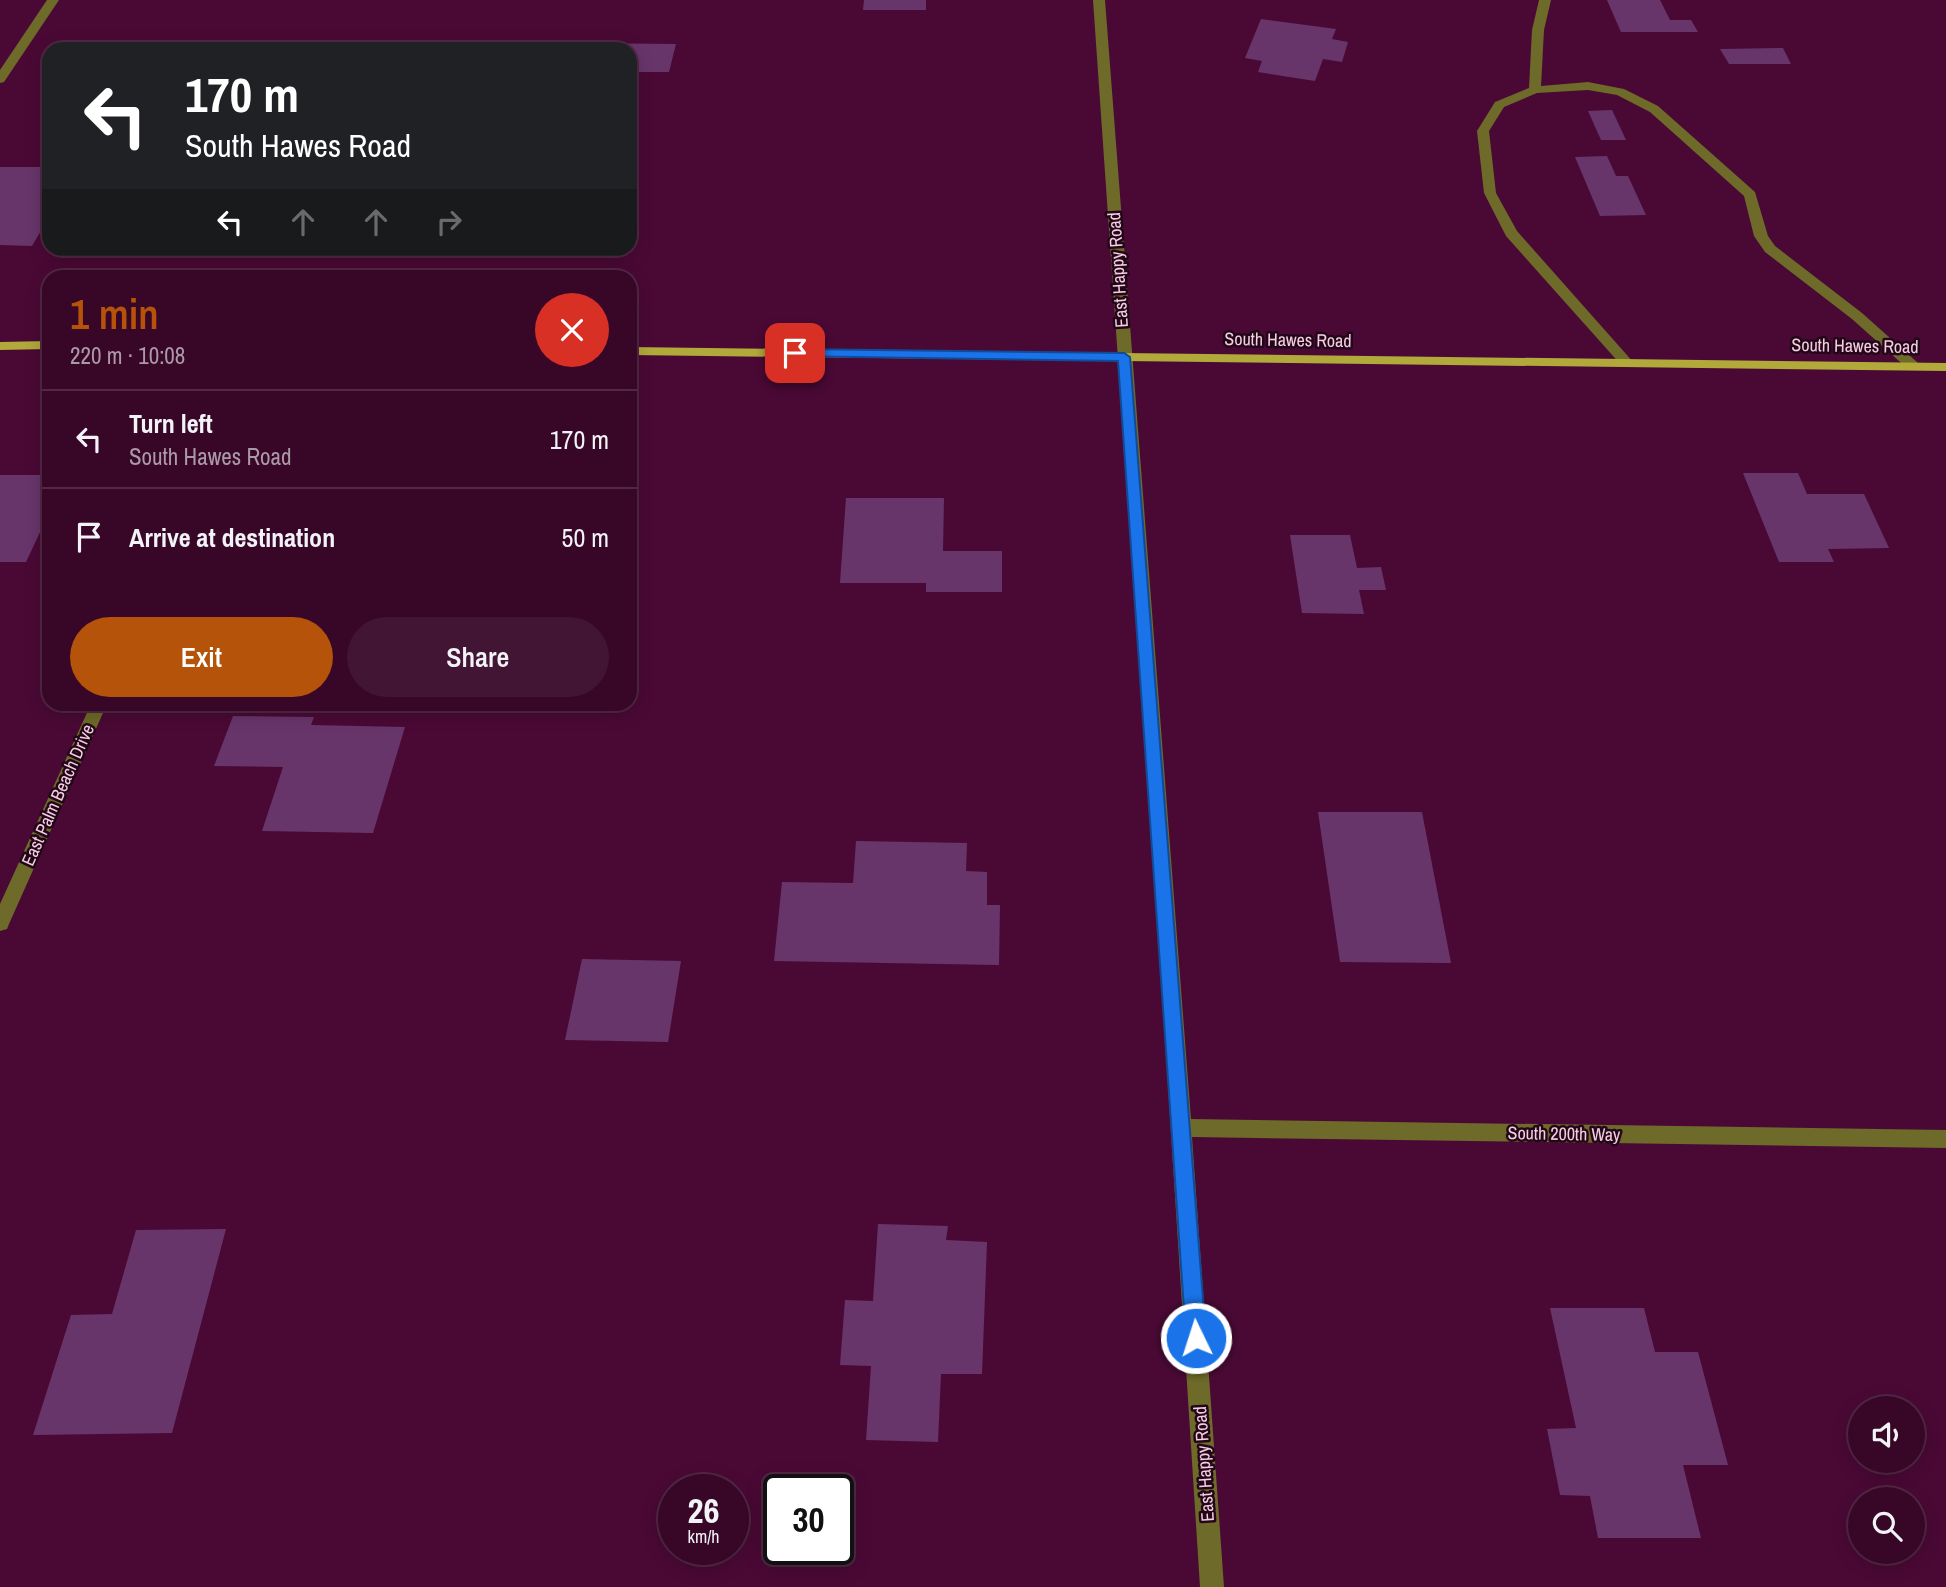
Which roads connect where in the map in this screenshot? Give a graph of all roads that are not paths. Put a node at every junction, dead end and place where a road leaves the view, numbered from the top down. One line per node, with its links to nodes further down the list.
1 (53, 0): 4 (street)
2 (1099, 0): 9 (street, East Happy Road)
3 (1545, 0): 5 (street)
4 (0, 79)
5 (1535, 90): 10 (street); 11 (street)
6 (42, 345): 7 (main road)
7 (0, 346)
8 (637, 351): 9 (main road, South Hawes Road)
9 (1124, 357): 10 (main road, South Hawes Road); 15 (street, East Happy Road)
10 (1627, 363): 11 (main road, South Hawes Road)
11 (1913, 366): 12 (main road, South Hawes Road)
12 (1946, 367)
13 (96, 711): 14 (street, East Palm Beach Drive)
14 (0, 924)
15 (1182, 1128): 16 (street, South 200th Way); 17 (street, East Happy Road)
16 (1946, 1139)
17 (1212, 1587)

